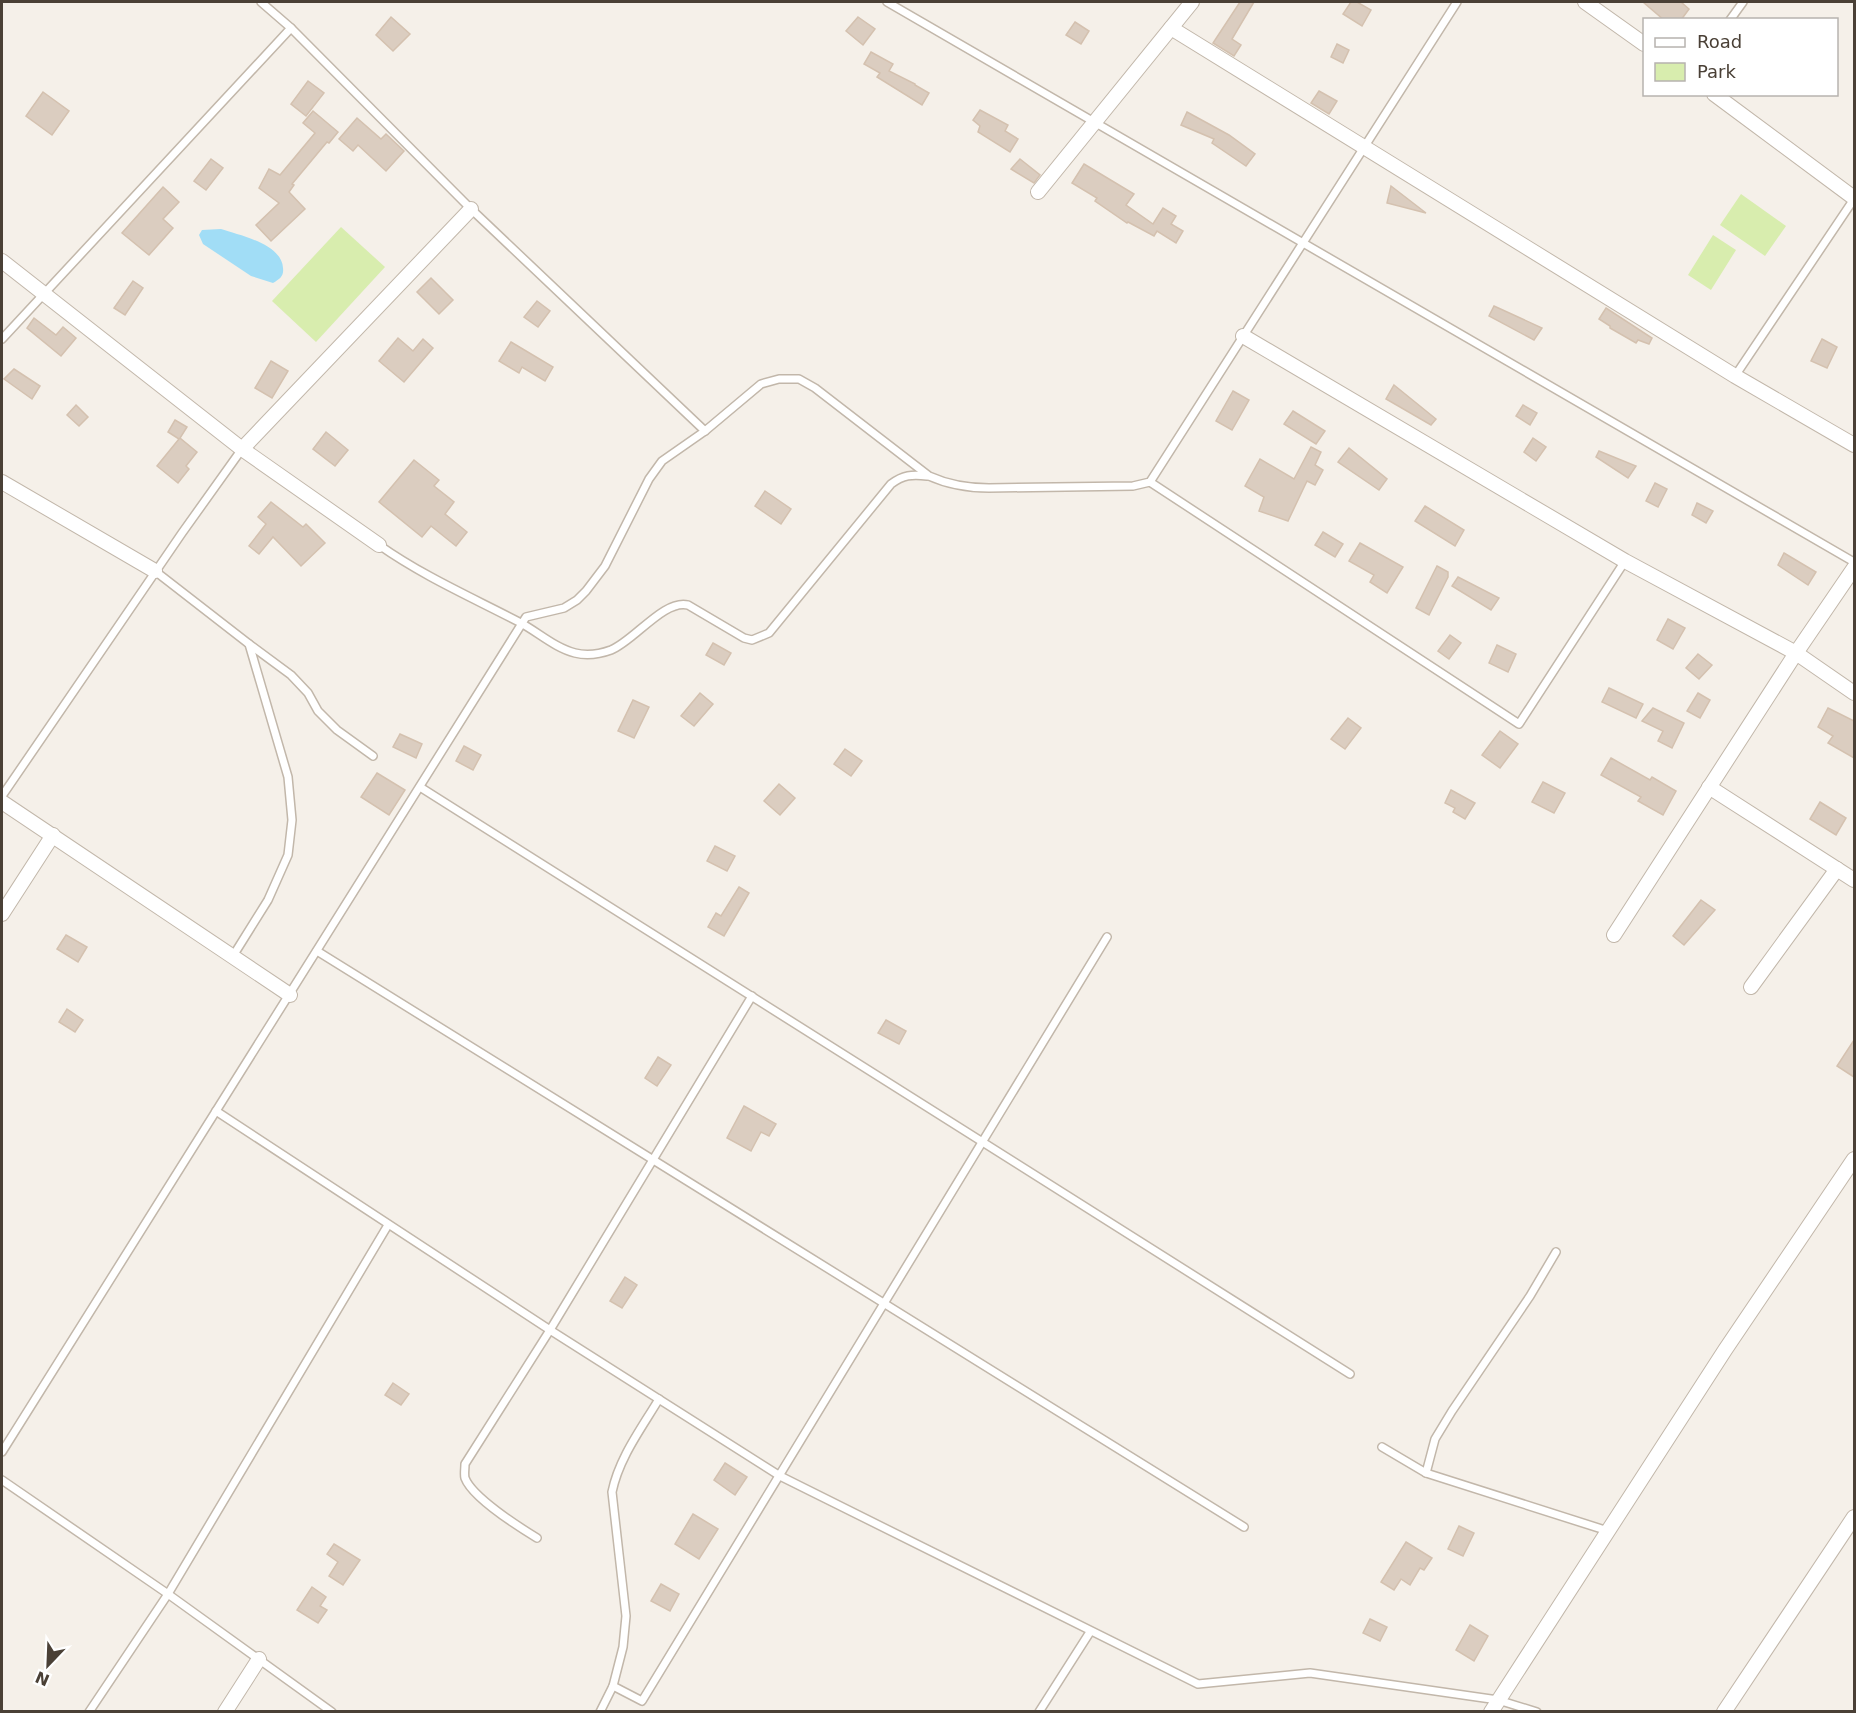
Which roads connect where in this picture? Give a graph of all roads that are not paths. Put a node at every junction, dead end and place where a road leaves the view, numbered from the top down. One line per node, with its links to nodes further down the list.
1 (261, 2): 8 (lane)
2 (887, 2): 12 (lane)
3 (1192, 2): 9 (street)
4 (1456, 2): 13 (lane)
5 (1585, 2): 10 (street)
6 (1743, 2): 7 (lane)
7 (1731, 18)
8 (291, 28): 16 (lane); 19 (lane)
9 (1171, 28): 12 (street); 13 (street)
10 (1643, 43)
11 (1717, 96): 15 (street)
12 (1095, 122): 14 (street); 17 (lane)
13 (1364, 147): 17 (lane); 22 (street)
14 (1038, 192)
15 (1854, 198): 22 (lane)
16 (471, 209): 23 (lane); 25 (street)
17 (1303, 243): 20 (lane); 31 (lane)
18 (2, 261): 19 (street)
19 (44, 295): 21 (lane); 25 (street)
20 (1243, 336): 28 (lane); 30 (street)
21 (2, 339)
22 (1735, 376): 24 (street)
23 (705, 431): 26 (lane); 34 (lane)
24 (1854, 445)
25 (242, 449): 29 (street); 33 (lane)
26 (929, 476): 28 (lane); 34 (lane)
27 (2, 482): 33 (street)
28 (1150, 482): 30 (lane)
29 (379, 545): 34 (lane)
30 (1625, 561): 36 (street)
31 (1854, 562)
32 (1854, 568): 36 (street)
33 (155, 571): 35 (lane); 41 (lane)
34 (521, 624): 39 (lane)
35 (249, 644): 38 (lane); 50 (lane)
36 (1796, 653): 37 (street); 40 (street)
37 (1854, 693)
38 (373, 756)
39 (420, 787): 49 (lane); 53 (lane)
40 (1709, 787): 44 (street); 47 (street)
41 (2, 796)
42 (2, 802): 43 (street)
43 (53, 835): 46 (street); 50 (street)
44 (1837, 869): 45 (street); 51 (street)
45 (1854, 880)
46 (2, 914)
47 (1614, 935)
48 (1107, 937): 55 (lane)
49 (317, 951): 52 (lane); 57 (lane)
50 (233, 956): 52 (street)
51 (1750, 987)
52 (293, 996): 54 (lane)
53 (753, 996): 55 (lane); 57 (lane)
54 (216, 1111): 58 (lane); 65 (lane)
55 (983, 1142): 60 (lane); 62 (lane)
56 (1854, 1159): 71 (street)
57 (653, 1160): 60 (lane); 61 (lane)
58 (388, 1225): 61 (lane); 73 (lane)
59 (1556, 1252): 66 (lane)
60 (885, 1304): 67 (lane); 70 (lane)
61 (550, 1330): 63 (lane); 72 (lane)
62 (1350, 1374)
63 (659, 1399): 67 (lane); 76 (lane)
64 (1382, 1447): 66 (lane)
65 (2, 1452)
66 (1426, 1473): 71 (lane)
67 (780, 1476): 74 (lane); 76 (lane)
68 (2, 1480): 73 (lane)
69 (1854, 1516): 84 (street)
70 (1244, 1527)
71 (1608, 1531): 77 (street)
72 (537, 1538)
73 (168, 1594): 75 (lane); 78 (lane)
74 (1090, 1632): 77 (lane); 82 (lane)
75 (259, 1659): 79 (street); 80 (lane)
76 (613, 1686): 81 (lane)
77 (1495, 1706): 83 (lane)
78 (89, 1712)
79 (225, 1712)
80 (332, 1712)
81 (600, 1712)
82 (1039, 1712)
83 (1537, 1712)
84 (1724, 1712)

